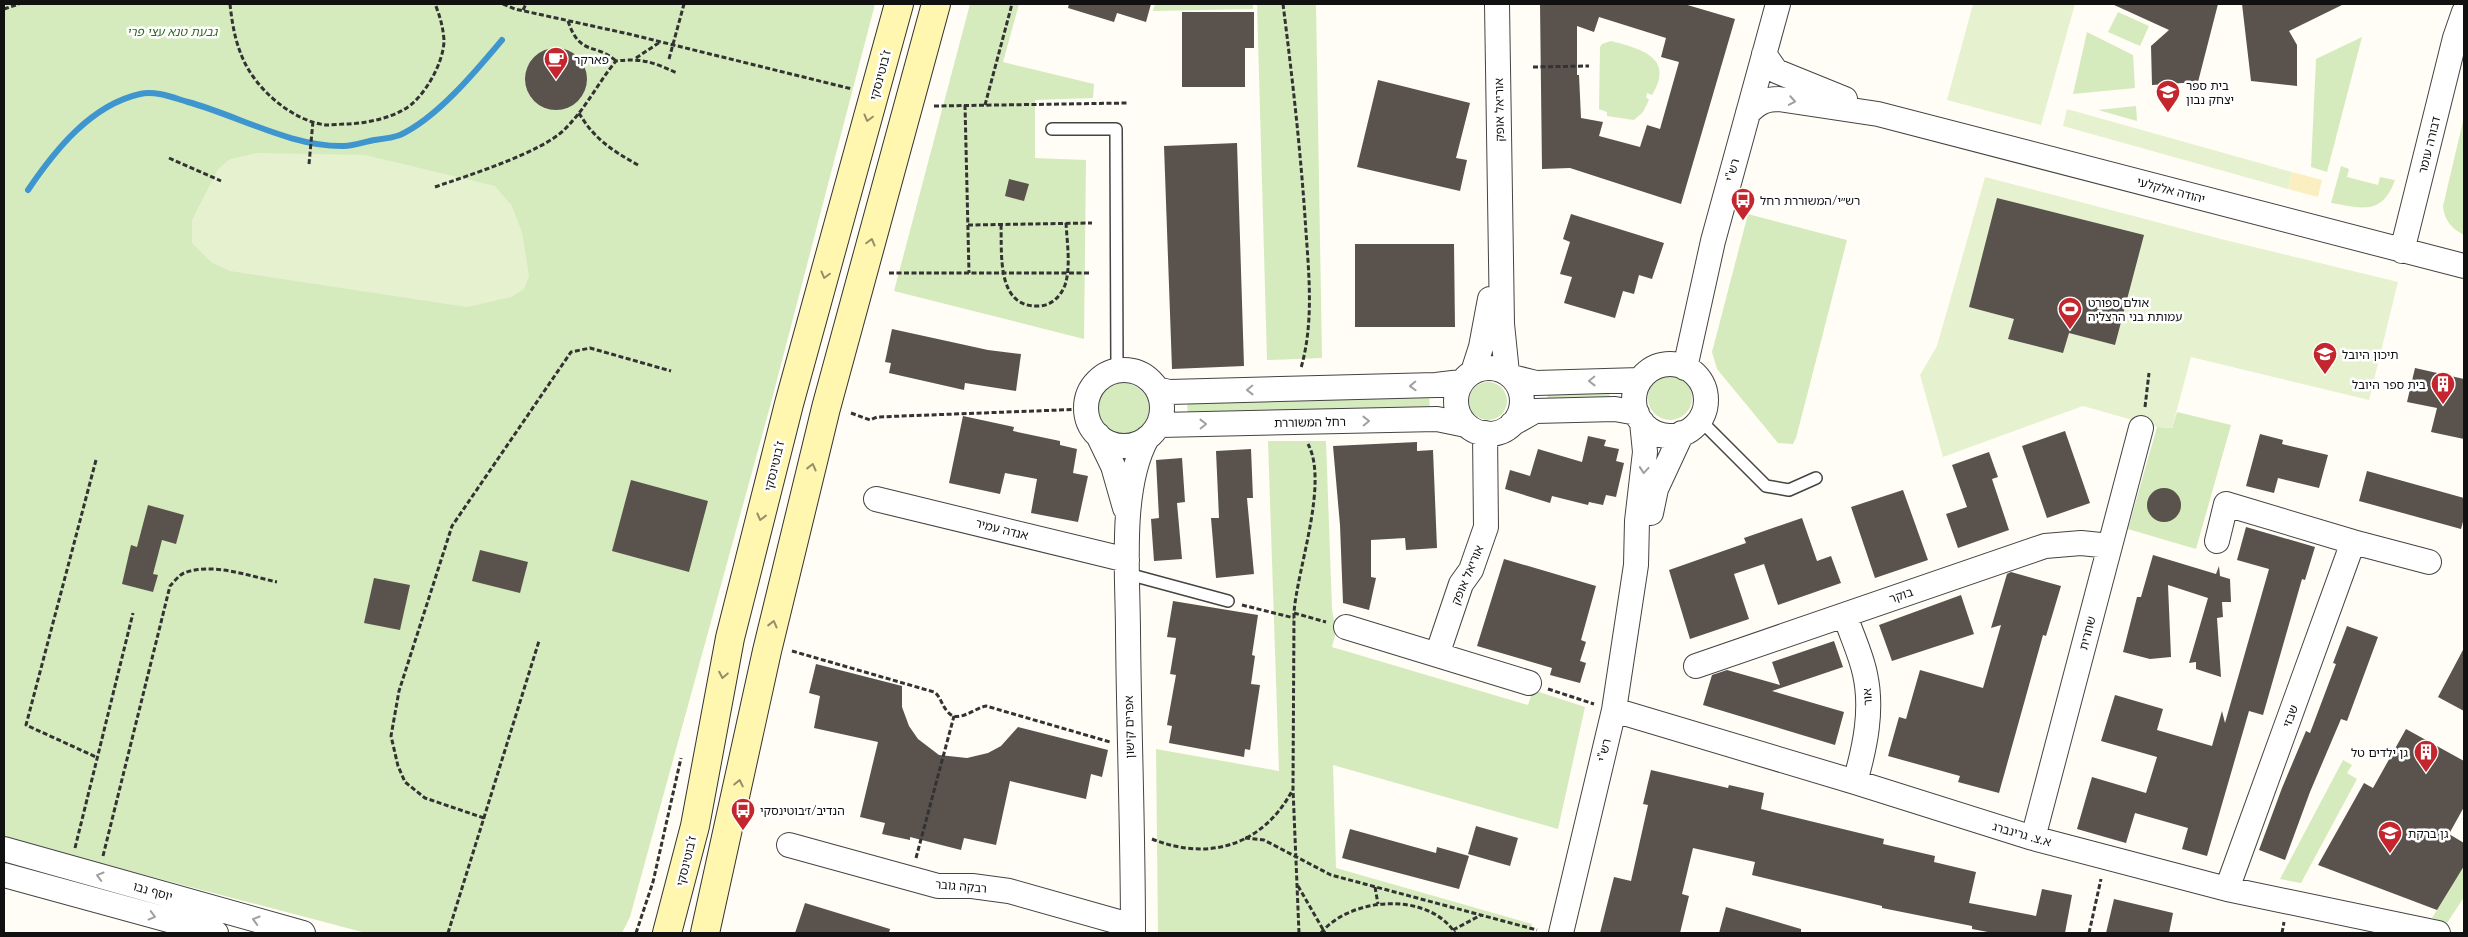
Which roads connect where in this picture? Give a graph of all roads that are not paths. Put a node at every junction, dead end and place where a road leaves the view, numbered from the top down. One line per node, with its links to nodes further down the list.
1 (899, 4): 45 (main road, ז'בוטינסקי, one-way to 45)
2 (936, 4): 46 (main road, one-way to 2)
3 (1497, 4): 12 (street, אוריאל אופק)
4 (1778, 4): 8 (street, רש"י)
5 (2458, 4): 7 (street, דבורה עומר)
6 (2464, 12): 7 (street, דבורה עומר)
7 (2455, 38): 13 (street, דבורה עומר)
8 (1764, 54): 9 (street, רש"י); 10 (street, יהודה אלקלעי)
9 (1748, 113): 10 (street, יהודה אלקלעי, one-way to 10); 15 (street, רש"י)
10 (1878, 114): 13 (street, יהודה אלקלעי)
11 (1052, 129): 16 (lane)
12 (1501, 216): 17 (street, אוריאל אופק); 18 (street, אוריאל אופק)
13 (2402, 251): 14 (street, יהודה אלקלעי)
14 (2464, 266)
15 (1686, 368): 19 (street); 23 (street)
16 (1116, 370): 20 (street); 27 (street)
17 (1510, 375): 18 (street); 19 (street, one-way to 17); 22 (street)
18 (1467, 377): 20 (street, one-way to 20); 25 (street)
19 (1640, 380): 21 (street)
20 (1157, 389): 26 (street)
21 (1639, 418): 22 (street); 23 (street); 35 (street, רש"י, one-way to 35)
22 (1512, 424): 25 (street)
23 (1691, 427): 28 (lane); 35 (street, רש"י)
24 (2141, 428): 33 (street, שחרית)
25 (1475, 429): 26 (street, רחל המשוררת, one-way to 25); 40 (street, אוריאל אופק)
26 (1151, 433): 27 (street); 30 (street, אפרים קישון)
27 (1098, 436): 30 (street, אפרים קישון)
28 (1816, 478)
29 (876, 499): 36 (street, אנדה עמיר)
30 (1128, 521): 36 (street, אפרים קישון)
31 (2217, 541): 32 (street)
32 (2353, 542): 34 (street); 51 (street, שבזי)
33 (2110, 546): 38 (street, בוקר); 47 (street, שחרית)
34 (2429, 562)
35 (1636, 565): 43 (street, רש"י)
36 (1127, 567): 37 (lane); 52 (street, אפרים קישון)
37 (1228, 601)
38 (1844, 615): 41 (street, בוקר); 44 (street, אור)
39 (1346, 627): 40 (street)
40 (1437, 655): 42 (street)
41 (1696, 666)
42 (1529, 683)
43 (1614, 710): 44 (street, א.צ. גרינברג); 59 (street, רש"י)
44 (1855, 782): 47 (street, א.צ. גרינברג)
45 (695, 826): 55 (main road); 56 (main road, ז'בוטינסקי)
46 (727, 837): 57 (main road); 58 (main road)
47 (2033, 838): 51 (street, א.צ. גרינברג)
48 (789, 845): 52 (street, רבקה גובר)
49 (4, 849): 54 (street, יוסף נבו, one-way to 49)
50 (4, 875): 53 (street, יוסף נבו, one-way to 53)
51 (2227, 889): 60 (street, א.צ. גרינברג)
52 (1134, 930)
53 (216, 933)
54 (303, 933)
55 (650, 933)
56 (667, 933)
57 (705, 933)
58 (724, 933)
59 (1561, 933)
60 (2438, 933)

